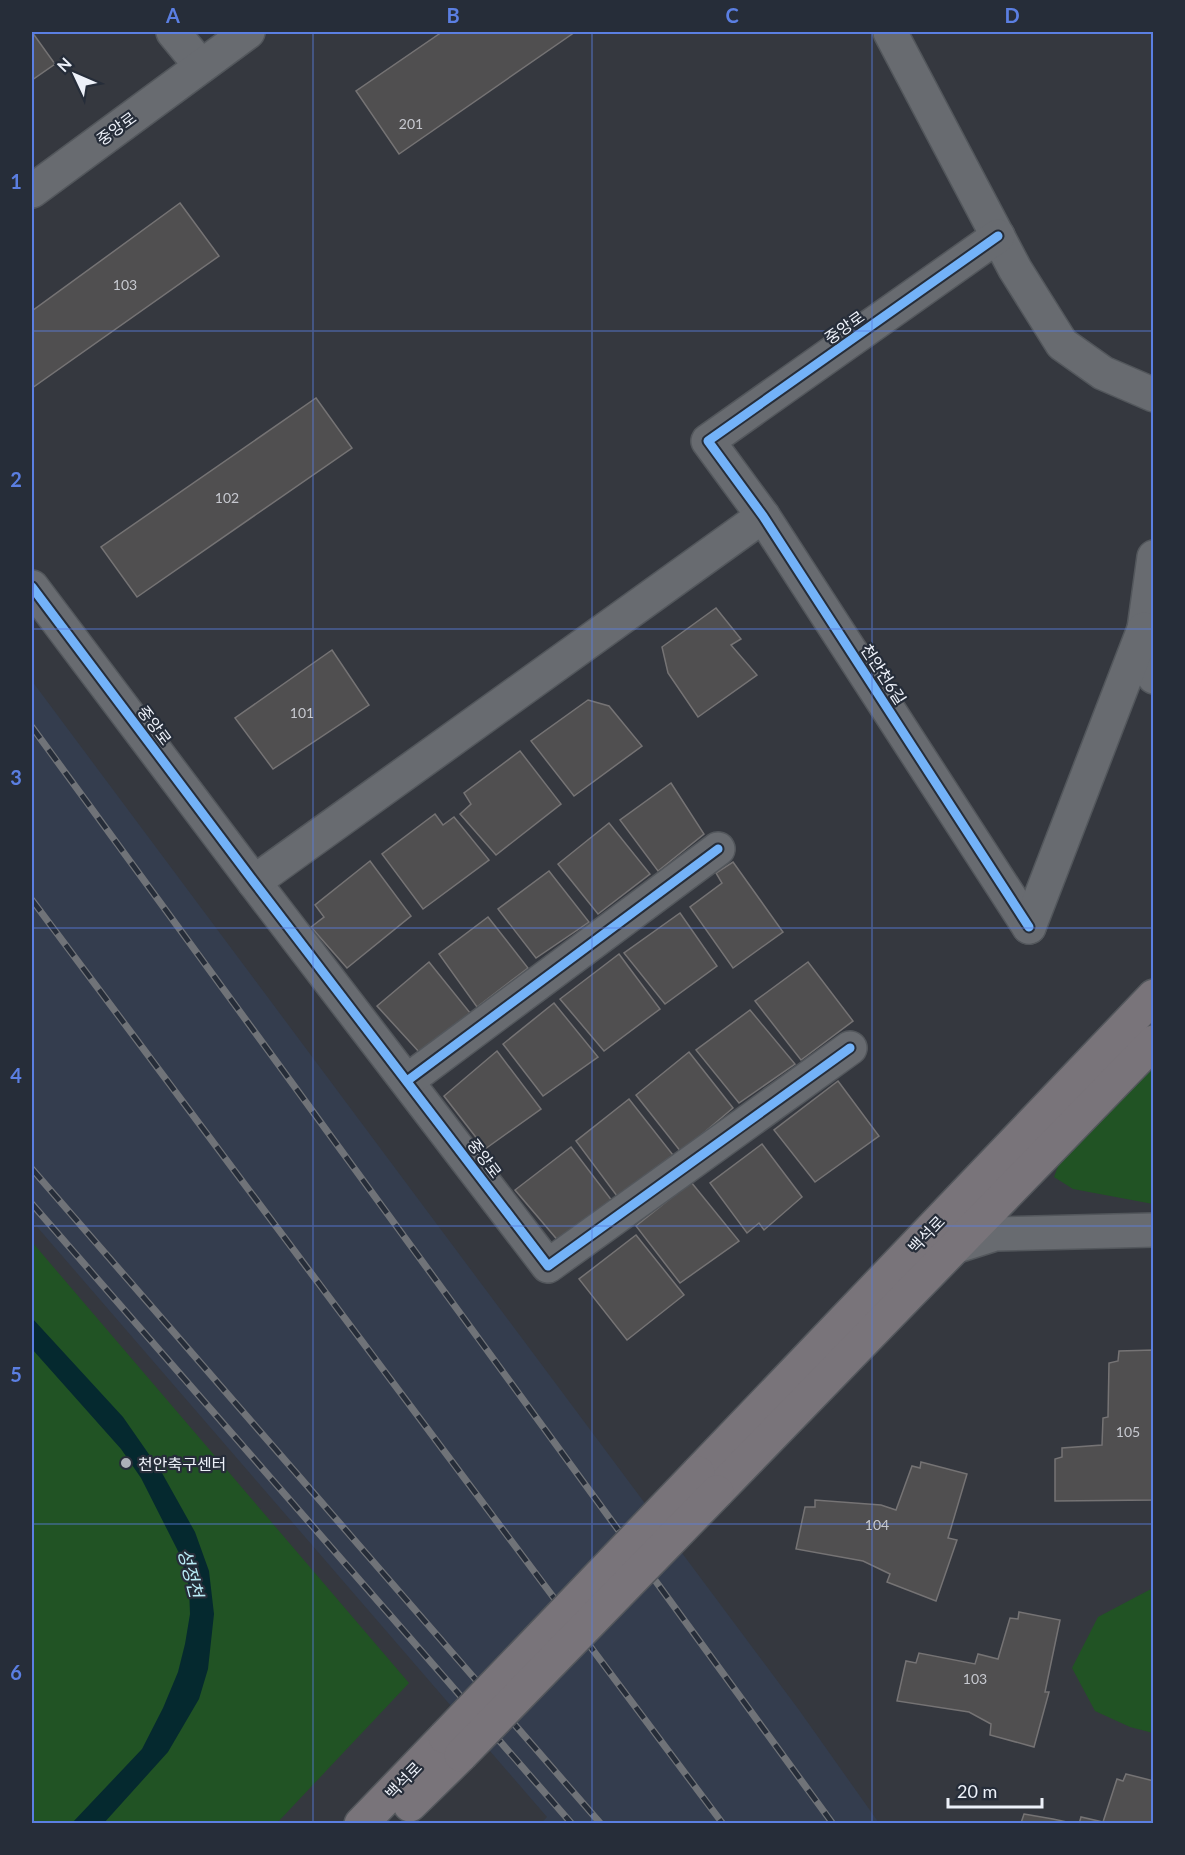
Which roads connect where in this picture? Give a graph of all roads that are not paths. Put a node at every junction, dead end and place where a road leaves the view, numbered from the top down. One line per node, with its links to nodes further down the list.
1 (173, 32): 4 (street)
2 (248, 32): 4 (street, 중앙로)
3 (890, 32): 6 (street)
4 (201, 66): 5 (street, 중앙로)
5 (32, 191)
6 (998, 236): 7 (street); 8 (street, 중앙로)
7 (1154, 395)
8 (708, 441): 9 (street, 천안천6길)
9 (763, 516): 12 (street, 천안천6길); 15 (street)
10 (1154, 557): 12 (street, 천안천6길)
11 (32, 587): 15 (street, 중앙로)
12 (1144, 628): 13 (street, 천안천6길)
13 (1154, 676)
14 (718, 849): 19 (street)
15 (254, 882): 19 (street, 중앙로)
16 (1154, 996): 24 (main road, 백석로)
17 (1154, 1042): 20 (main road, 백석로)
18 (850, 1048): 19 (street, 중앙로)
19 (407, 1081)
20 (1014, 1187): 22 (street); 23 (main road, 백석로)
21 (1154, 1230): 22 (street)
22 (1019, 1233): 23 (street)
23 (954, 1247): 24 (main road, 백석로)
24 (708, 1482): 25 (main road, bridge)
25 (453, 1746): 26 (main road, 백석로); 27 (main road, 백석로)
26 (362, 1824)
27 (392, 1824)

